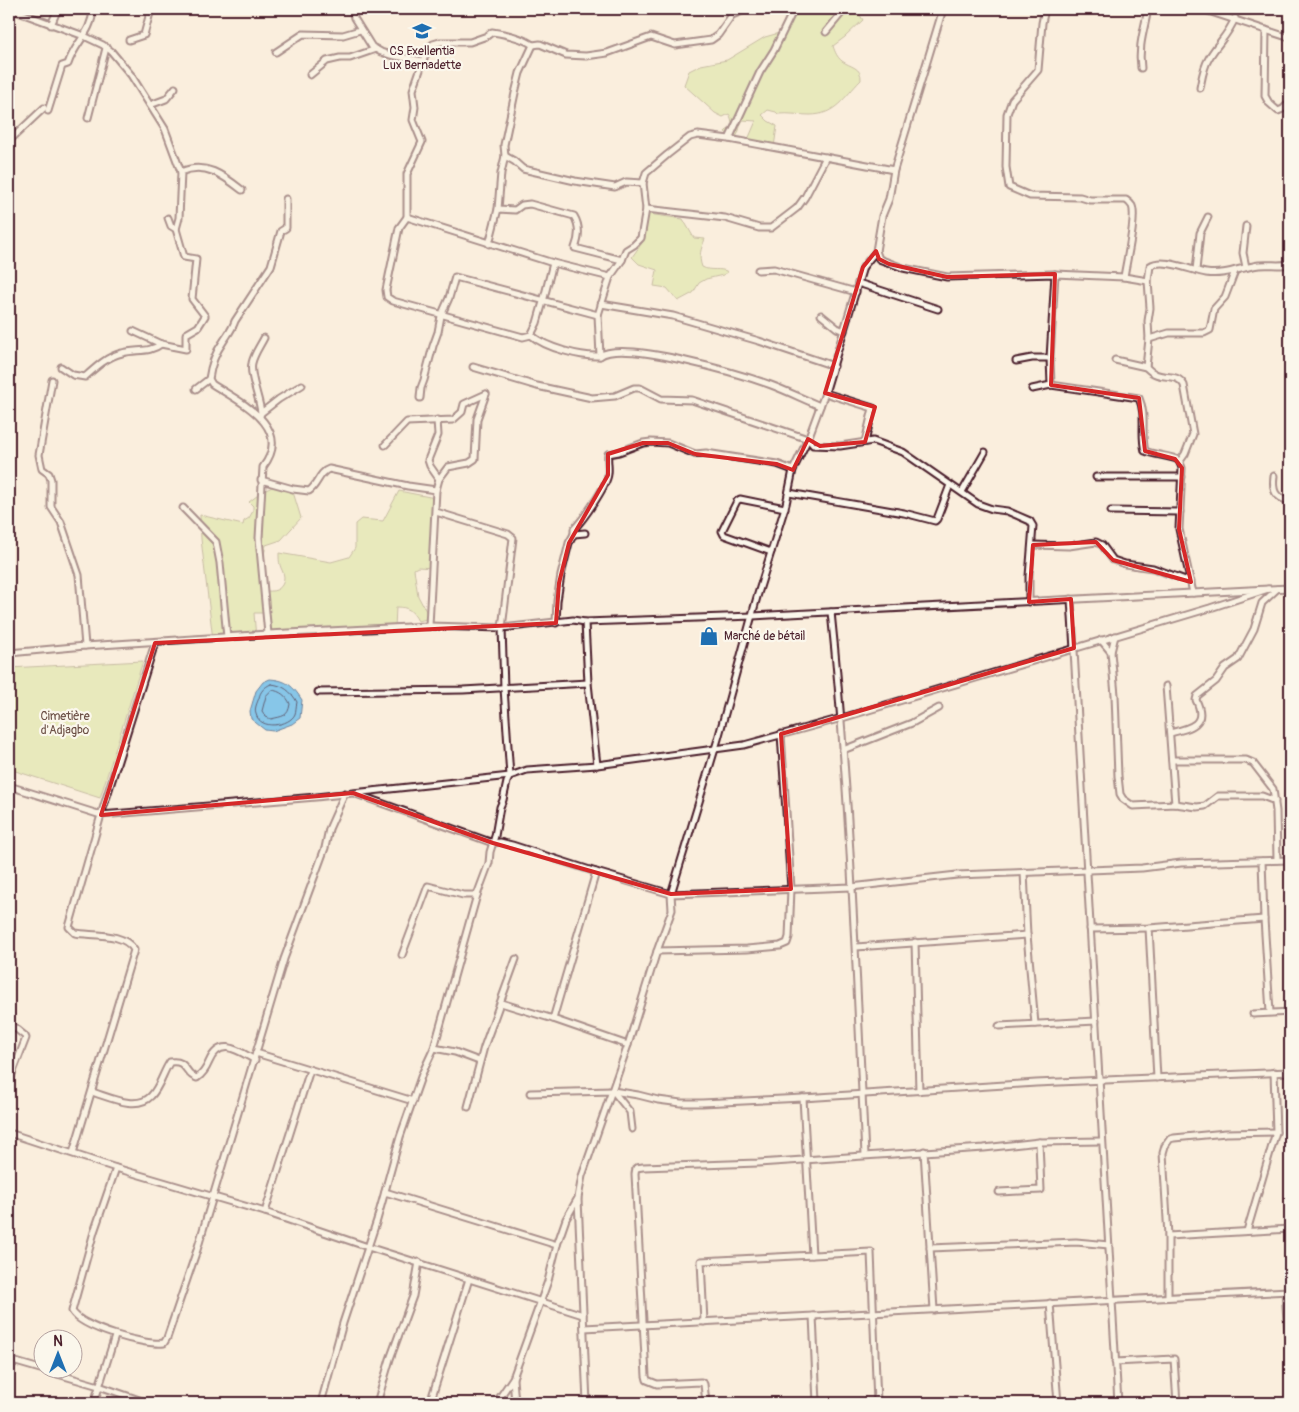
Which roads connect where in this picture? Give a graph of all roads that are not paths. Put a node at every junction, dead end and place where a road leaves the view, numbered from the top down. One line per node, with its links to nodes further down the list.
1 (10, 9): 14 (street)
2 (68, 9): 14 (street)
3 (93, 9): 18 (street)
4 (151, 9): 20 (street)
5 (352, 9): 15 (street)
6 (746, 9): 21 (street)
7 (794, 9): 33 (street)
8 (845, 9): 17 (street)
9 (943, 9): 37 (street)
10 (1046, 9): 60 (street)
11 (1148, 9): 26 (street)
12 (1202, 9): 13 (street)
13 (1234, 18): 16 (street); 29 (street)
14 (51, 25): 18 (street)
15 (360, 30): 23 (street); 24 (street)
16 (1266, 30): 19 (street); 30 (street)
17 (826, 32)
18 (84, 36): 22 (street); 34 (street)
19 (1290, 38)
20 (129, 40)
21 (532, 45): 25 (street); 35 (street)
22 (106, 48): 31 (street); 32 (street)
23 (376, 49): 25 (street); 27 (street)
24 (276, 52)
25 (423, 61): 44 (street)
26 (1142, 68)
27 (310, 75)
28 (175, 88): 31 (street)
29 (1200, 88)
30 (1290, 102)
31 (150, 105): 38 (street)
32 (88, 118)
33 (729, 139): 36 (street); 39 (street)
34 (9, 141)
35 (505, 156): 39 (street); 42 (street)
36 (826, 157): 37 (street); 43 (street)
37 (894, 170): 50 (street)
38 (181, 172): 40 (street); 48 (street)
39 (643, 183): 43 (street)
40 (242, 190)
41 (286, 199): 84 (street)
42 (498, 209): 49 (street); 51 (street)
43 (646, 209): 51 (street)
44 (407, 217): 49 (street); 68 (street)
45 (1208, 217): 56 (street)
46 (168, 218): 48 (street)
47 (1246, 226): 54 (street)
48 (176, 229): 75 (street)
49 (489, 244): 52 (street)
50 (876, 251): 58 (street); 62 (street)
51 (622, 260): 59 (street)
52 (553, 263): 59 (street); 64 (street)
53 (1290, 264): 54 (street)
54 (1246, 268): 57 (street)
55 (758, 270): 63 (street)
56 (1196, 270): 57 (street); 61 (street)
57 (1235, 271): 74 (street)
58 (1055, 274): 60 (street); 77 (street)
59 (610, 277): 65 (street)
60 (1124, 277): 61 (street)
61 (1148, 281): 74 (street)
62 (858, 283): 63 (street); 66 (street)
63 (856, 292): 71 (street)
64 (543, 302): 67 (street); 68 (street); 72 (street)
65 (602, 304): 67 (street); 80 (street)
66 (938, 309)
67 (598, 315): 76 (street)
68 (441, 316): 72 (street); 91 (street)
69 (821, 316): 71 (street)
70 (133, 330): 75 (street)
71 (844, 331): 80 (street)
72 (530, 335): 76 (street)
73 (264, 338): 93 (street)
74 (1149, 339): 81 (street)
75 (161, 344): 82 (street)
76 (600, 356): 92 (street)
77 (1050, 358): 79 (street); 87 (street)
78 (1116, 360): 81 (street)
79 (1016, 361)
80 (834, 366): 90 (street)
81 (1146, 366): 99 (street)
82 (60, 367)
83 (473, 367): 95 (street)
84 (209, 379): 88 (street); 93 (street)
85 (52, 380): 138 (street)
86 (302, 386): 93 (street)
87 (1051, 386): 89 (street); 99 (street)
88 (196, 389)
89 (1032, 389)
90 (825, 393): 92 (street); 96 (street)
91 (420, 398)
92 (820, 406): 95 (street)
93 (260, 414): 105 (street)
94 (437, 420): 97 (street); 104 (street); 104 (street)
95 (808, 439): 96 (street); 100 (street)
96 (865, 442): 106 (street)
97 (385, 445)
98 (985, 452): 109 (street)
99 (1180, 461): 103 (street)
100 (793, 470): 108 (street); 117 (street)
101 (1274, 476): 110 (street)
102 (1096, 477): 103 (street)
103 (1182, 477): 115 (street)
104 (439, 479): 107 (street)
105 (261, 480): 107 (street); 133 (street)
106 (950, 485): 108 (street); 109 (street)
107 (436, 490): 114 (street)
108 (789, 492): 112 (street)
109 (962, 492): 118 (street)
110 (1290, 501)
111 (183, 508): 134 (street)
112 (784, 508): 119 (street); 119 (street)
113 (1111, 511): 115 (street)
114 (436, 512): 131 (street); 132 (street)
115 (1180, 512): 120 (street)
116 (585, 533): 117 (street)
117 (574, 534): 130 (street)
118 (1033, 545): 120 (street); 126 (street)
119 (771, 552): 128 (street)
120 (1191, 582): 124 (street)
121 (1290, 588): 122 (street)
122 (1277, 589): 123 (street); 148 (street)
123 (1268, 590): 124 (street); 135 (street)
124 (1193, 593): 125 (street)
125 (1071, 599): 126 (street); 139 (street)
126 (1029, 602): 127 (street)
127 (831, 612): 128 (street); 147 (street)
128 (753, 616): 129 (street); 150 (street)
129 (585, 622): 130 (street); 142 (street)
130 (556, 623): 132 (street)
131 (429, 626): 132 (street); 133 (street)
132 (502, 628): 144 (street)
133 (268, 634): 134 (street)
134 (227, 636): 137 (street)
135 (1115, 636): 136 (street); 140 (street)
136 (1101, 640): 139 (street); 140 (street)
137 (155, 643): 138 (street); 160 (street)
138 (85, 646): 141 (street)
139 (1074, 648): 147 (street); 165 (street)
140 (1111, 652): 159 (street)
141 (9, 653)
142 (588, 683): 144 (street); 153 (street)
143 (1166, 686): 148 (street)
144 (504, 688): 145 (street); 154 (street)
145 (318, 692)
146 (938, 708): 151 (street)
147 (842, 718): 149 (street); 151 (street)
148 (1170, 733): 152 (street)
149 (781, 734): 150 (street); 169 (street)
150 (715, 748): 153 (street); 170 (street)
151 (843, 750): 168 (street)
152 (1172, 760): 158 (street); 159 (street)
153 (597, 765): 154 (street)
154 (510, 776): 157 (street); 161 (street)
155 (9, 786): 160 (street)
156 (345, 793): 157 (street); 160 (street); 192 (street)
157 (353, 793): 161 (street)
158 (1275, 801): 159 (street); 162 (street)
159 (1175, 804)
160 (101, 815): 203 (street)
161 (493, 843): 166 (street); 171 (street)
162 (1277, 860): 163 (street); 164 (street)
163 (1290, 860)
164 (1262, 861): 165 (street); 172 (street)
165 (1087, 870): 167 (street); 174 (street)
166 (596, 872): 170 (street); 185 (street)
167 (1024, 872): 168 (street); 175 (street)
168 (851, 887): 169 (street); 177 (street)
169 (790, 889): 170 (street); 178 (street)
170 (671, 894): 178 (street)
171 (477, 895): 179 (street); 191 (street)
172 (1264, 919): 173 (street); 182 (street)
173 (1149, 928): 174 (street); 198 (street)
174 (1090, 929): 186 (street)
175 (1027, 935): 176 (street); 188 (street)
176 (915, 942): 177 (street); 202 (street)
177 (856, 947): 205 (street)
178 (657, 951): 190 (street)
179 (402, 955)
180 (516, 959): 181 (street)
181 (501, 1003): 185 (street); 194 (street)
182 (1270, 1012): 183 (street); 184 (street)
183 (1290, 1012)
184 (1253, 1014)
185 (553, 1018): 190 (street)
186 (1096, 1022): 188 (street); 199 (street)
187 (9, 1023): 200 (street)
188 (1035, 1024): 189 (street)
189 (999, 1026)
190 (628, 1045): 201 (street)
191 (434, 1048): 194 (street); 207 (street)
192 (256, 1053): 193 (street); 195 (street)
193 (254, 1060): 203 (street); 221 (street)
194 (479, 1061): 208 (street)
195 (310, 1070): 207 (street); 223 (street)
196 (1274, 1072): 197 (street); 198 (street); 210 (street)
197 (1290, 1072)
198 (1157, 1078): 199 (street)
199 (1099, 1081): 202 (street); 212 (street)
200 (9, 1082)
201 (612, 1091): 204 (street); 206 (street); 209 (street); 222 (street)
202 (919, 1091): 205 (street)
203 (92, 1092): 215 (street)
204 (530, 1093)
205 (861, 1095): 206 (street); 216 (street)
206 (803, 1098): 217 (street)
207 (413, 1101): 219 (street)
208 (468, 1107)
209 (632, 1129)
210 (1276, 1132): 225 (street); 226 (street)
211 (9, 1133): 215 (street)
212 (1102, 1141): 213 (street); 228 (street)
213 (1038, 1142): 214 (street); 220 (street)
214 (924, 1151): 216 (street); 230 (street)
215 (73, 1153): 218 (street)
216 (865, 1155): 217 (street)
217 (806, 1160): 231 (street); 244 (street)
218 (116, 1168): 221 (street); 246 (street)
219 (385, 1192): 227 (street); 229 (street)
220 (999, 1192)
221 (213, 1197): 223 (street); 246 (street)
222 (578, 1198): 227 (street); 241 (street)
223 (265, 1212): 229 (street)
224 (1290, 1228): 225 (street)
225 (1247, 1231): 226 (street)
226 (1168, 1236): 235 (street)
227 (557, 1245): 237 (street)
228 (1109, 1245): 230 (street); 236 (street)
229 (368, 1248): 232 (street); 255 (street)
230 (930, 1248): 239 (street)
231 (812, 1256): 240 (street); 243 (street)
232 (419, 1262): 233 (street); 256 (street)
233 (469, 1279): 237 (street); 257 (street)
234 (1288, 1291): 235 (street); 249 (street)
235 (1168, 1297): 236 (street)
236 (1112, 1300): 238 (street); 248 (street)
237 (541, 1301): 241 (street); 251 (street)
238 (1050, 1303): 239 (street); 264 (street)
239 (934, 1310): 240 (street)
240 (873, 1313): 242 (street); 263 (street)
241 (583, 1315): 245 (street)
242 (813, 1316): 243 (street); 262 (street)
243 (704, 1322): 244 (street)
244 (644, 1325): 245 (street); 261 (street)
245 (584, 1328): 260 (street)
246 (115, 1336): 252 (street)
247 (11, 1361): 250 (street); 252 (street)
248 (1115, 1362): 265 (street); 266 (street)
249 (1290, 1365)
250 (9, 1372)
251 (513, 1378): 258 (street); 259 (street)
252 (99, 1386): 253 (street); 254 (street)
253 (94, 1403)
254 (148, 1403)
255 (321, 1403)
256 (377, 1403)
257 (430, 1403)
258 (496, 1403)
259 (515, 1403)
260 (587, 1403)
261 (706, 1403)
262 (816, 1403)
263 (877, 1403)
264 (1058, 1403)
265 (1118, 1403)
266 (1177, 1403)

